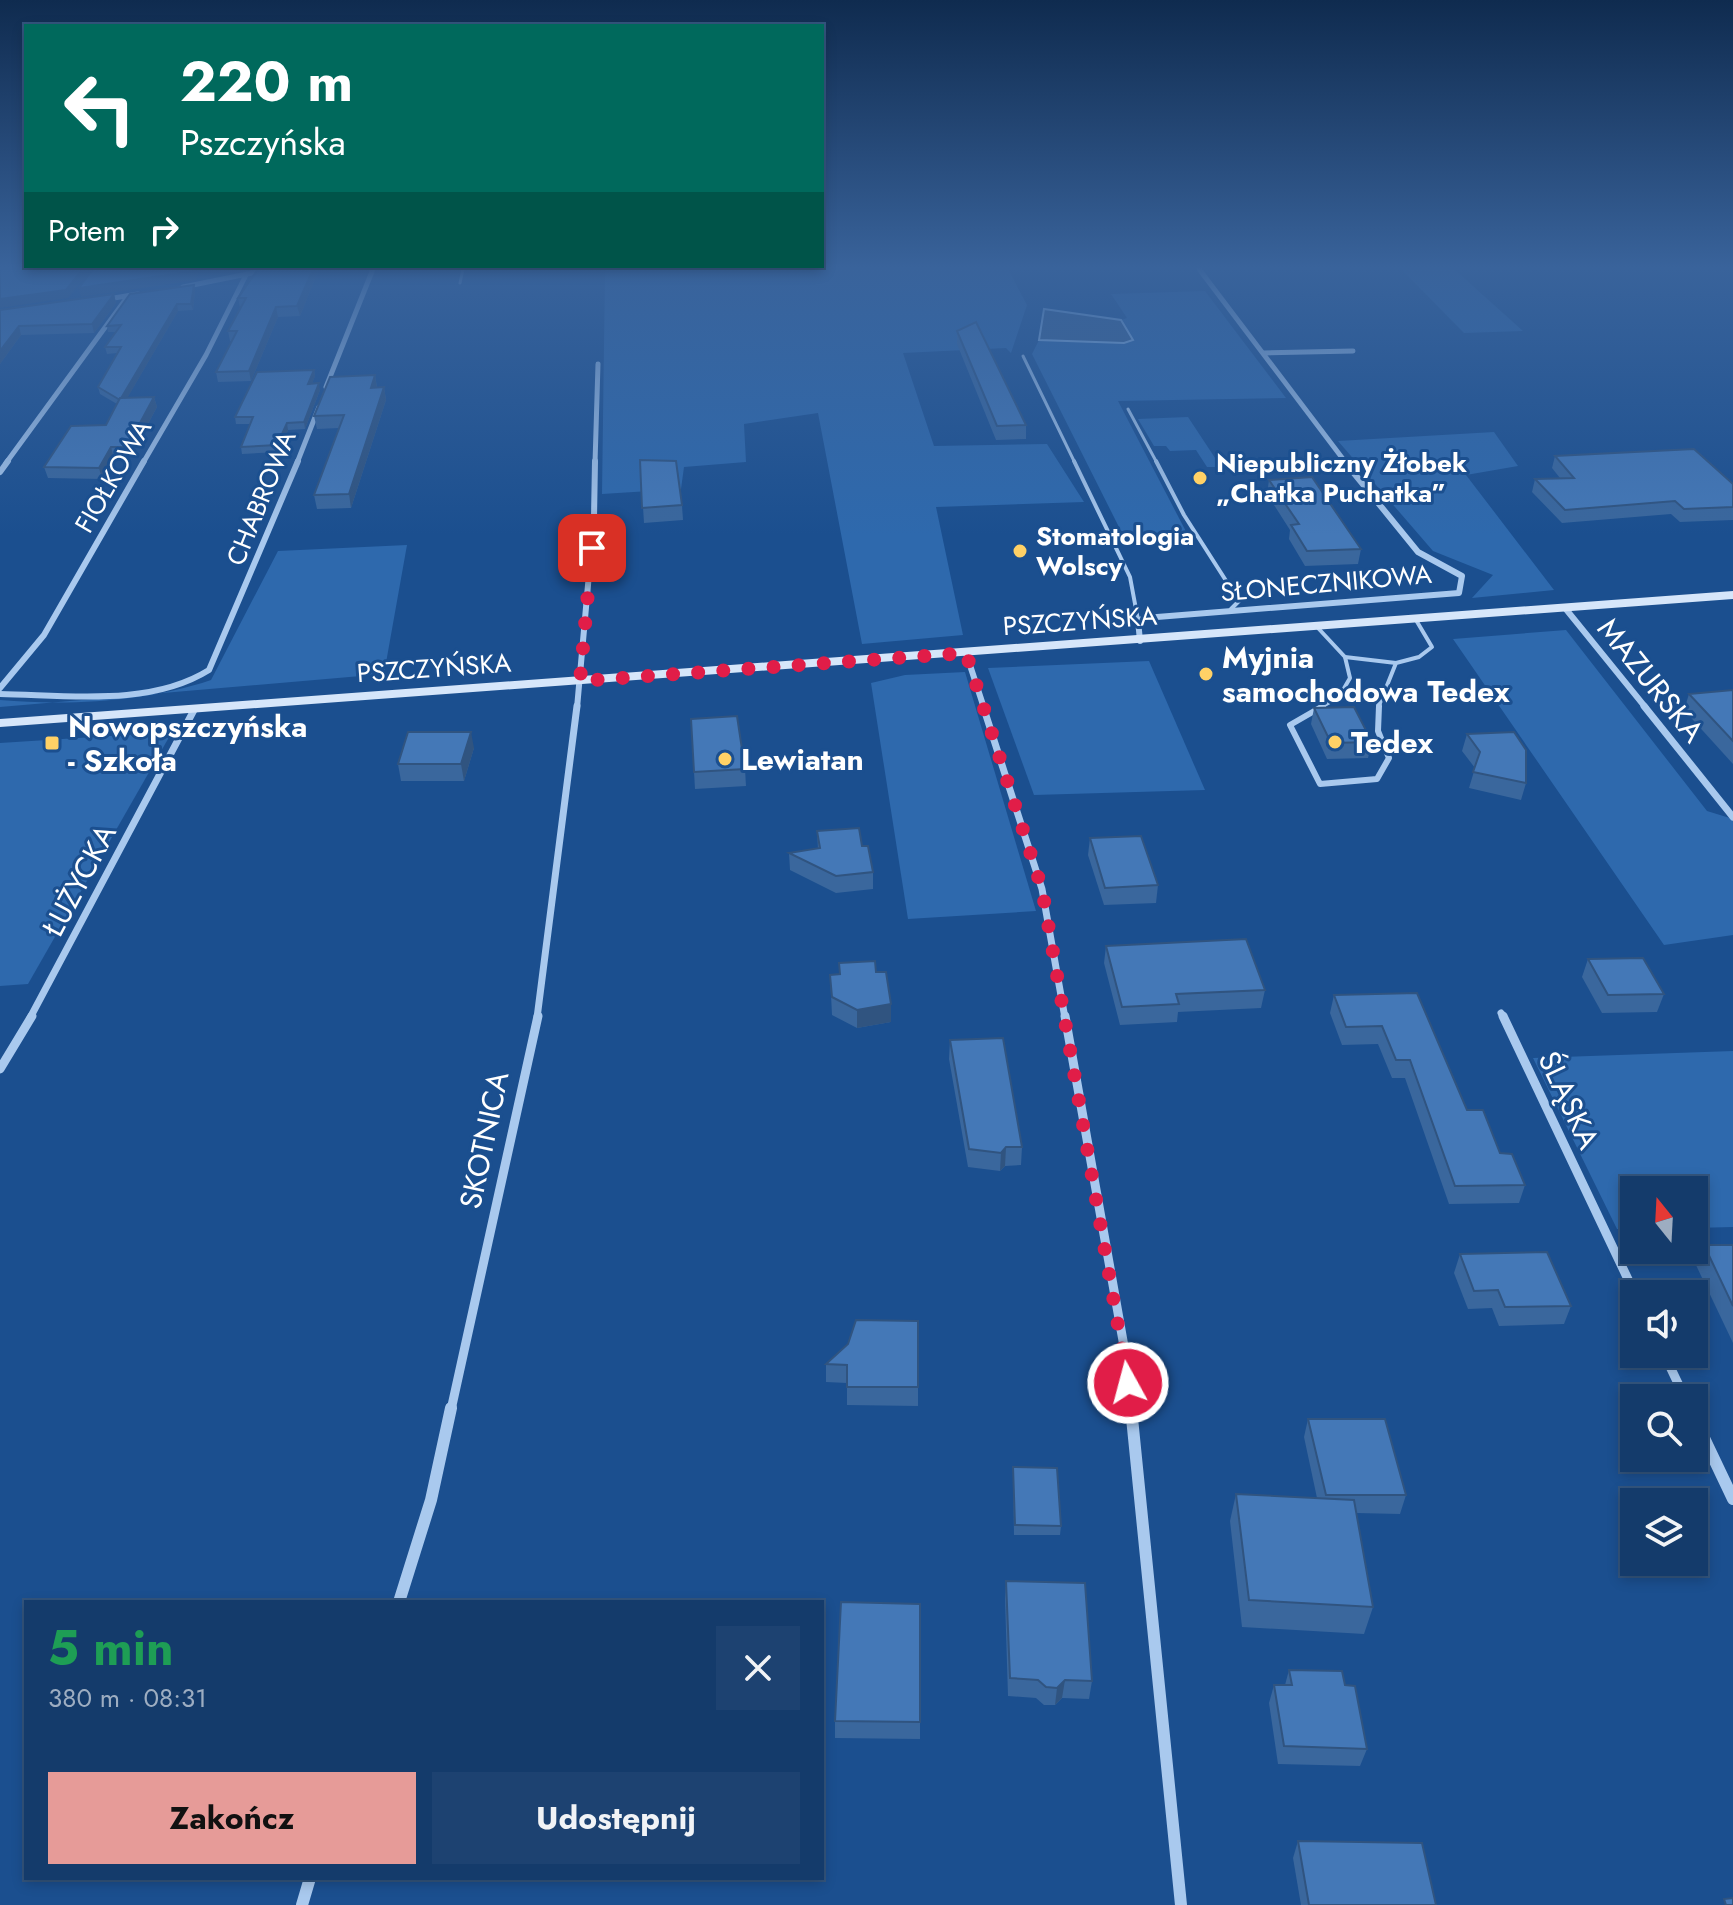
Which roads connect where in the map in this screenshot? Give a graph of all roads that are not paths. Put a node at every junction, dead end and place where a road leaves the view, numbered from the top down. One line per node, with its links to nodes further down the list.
1 (83, 358): 8 (street)
2 (204, 358): 20 (street, FIOŁKOWA)
3 (338, 358): 20 (street, CHABROWA)
4 (1024, 358): 12 (lane)
5 (1268, 358): 11 (street, SŁONECZNIKOWA)
6 (598, 364): 19 (street, SKOTNICA)
7 (1128, 409): 11 (lane)
8 (0, 472)
9 (1733, 595): 10 (main road, PSZCZYŃSKA)
10 (1565, 608): 13 (main road, PSZCZYŃSKA); 23 (street, MAZURSKA)
11 (1231, 609): 12 (street, SŁONECZNIKOWA)
12 (1138, 620): 15 (street)
13 (1416, 620): 14 (main road, PSZCZYŃSKA); 18 (lane)
14 (1318, 628): 15 (main road, PSZCZYŃSKA); 17 (lane)
15 (1140, 641): 16 (main road, PSZCZYŃSKA)
16 (966, 653): 19 (main road, PSZCZYŃSKA); 32 (street)
17 (1345, 657): 18 (lane); 18 (lane)
18 (1396, 663)
19 (580, 681): 21 (main road, PSZCZYŃSKA); 29 (street, SKOTNICA)
20 (0, 691)
21 (194, 710): 22 (main road, PSZCZYŃSKA); 25 (street, ŁUŻYCKA)
22 (0, 723)
23 (1733, 817)
24 (1501, 1013): 26 (street, ŚLĄSKA)
25 (0, 1069)
26 (1628, 1280)
27 (1708, 1446): 28 (street)
28 (1733, 1499)
29 (400, 1600)
30 (309, 1880): 31 (street)
31 (302, 1905)
32 (1181, 1905)

